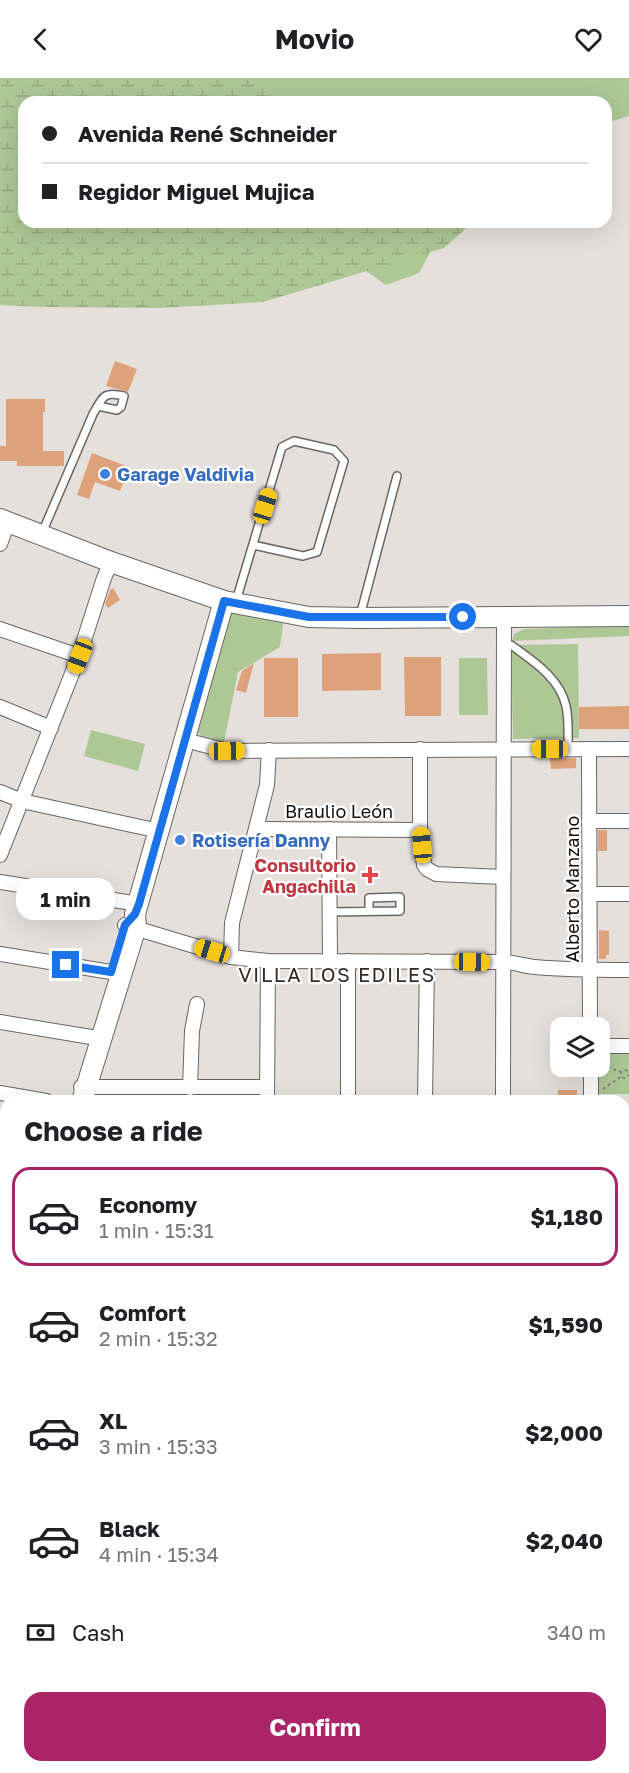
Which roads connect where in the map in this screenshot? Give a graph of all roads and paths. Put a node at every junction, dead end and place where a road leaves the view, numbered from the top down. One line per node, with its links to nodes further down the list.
1 (98, 406): 4 (lane)
2 (397, 476): 11 (lane)
3 (4, 521): 4 (main road); 5 (street)
4 (41, 535): 7 (main road)
5 (0, 544)
6 (253, 545): 6 (lane); 8 (lane)
7 (111, 562): 8 (main road); 14 (street)
8 (230, 602): 11 (main road); 17 (main road)
9 (629, 616): 10 (main road)
10 (504, 617): 11 (main road); 13 (street)
11 (360, 618)
12 (0, 629): 14 (street)
13 (504, 648): 20 (street); 21 (lane)
14 (80, 656): 16 (street)
15 (0, 707): 16 (street)
16 (51, 728): 25 (street)
17 (185, 740): 23 (street); 31 (main road)
18 (629, 748): 22 (street)
19 (420, 749): 20 (street); 23 (street); 30 (street)
20 (504, 749): 21 (street); 33 (street)
21 (568, 749): 22 (street)
22 (589, 749): 26 (street, Alberto Manzano)
23 (269, 750): 28 (street)
24 (0, 792): 25 (street)
25 (22, 801): 31 (street); 32 (street)
26 (589, 821): 27 (street); 35 (street, Alberto Manzano)
27 (629, 821)
28 (257, 829): 29 (street, Braulio León); 41 (street)
29 (329, 829): 30 (street, Braulio León); 38 (street)
30 (420, 830): 33 (street)
31 (159, 831): 39 (main road)
32 (0, 855)
33 (503, 877): 46 (street)
34 (0, 882): 39 (street)
35 (590, 894): 36 (street); 47 (street, Alberto Manzano)
36 (629, 894)
37 (369, 911): 37 (lane); 38 (lane)
38 (329, 912): 43 (street)
39 (134, 918): 41 (street); 49 (main road); 61 (main road)
40 (0, 954): 49 (street)
41 (231, 957): 42 (street)
42 (268, 961): 43 (street); 62 (street)
43 (330, 961): 44 (street)
44 (348, 961): 45 (street); 63 (street)
45 (427, 961): 46 (street); 64 (street)
46 (503, 962): 47 (street); 65 (street)
47 (590, 970): 48 (street); 51 (street, Alberto Manzano)
48 (629, 970)
49 (111, 972): 53 (main road)
50 (196, 1004): 60 (street)
51 (590, 1017)
52 (0, 1022): 53 (street)
53 (91, 1037): 61 (main road)
54 (629, 1046): 55 (street)
55 (610, 1053)
56 (610, 1067): 57 (path)
57 (622, 1072): 58 (path); 58 (path)
58 (629, 1073)
59 (594, 1077): 66 (street)
60 (190, 1088): 61 (street); 62 (street)
61 (79, 1094)
62 (267, 1094)
63 (348, 1095)
64 (425, 1095)
65 (503, 1095)
66 (592, 1095)

